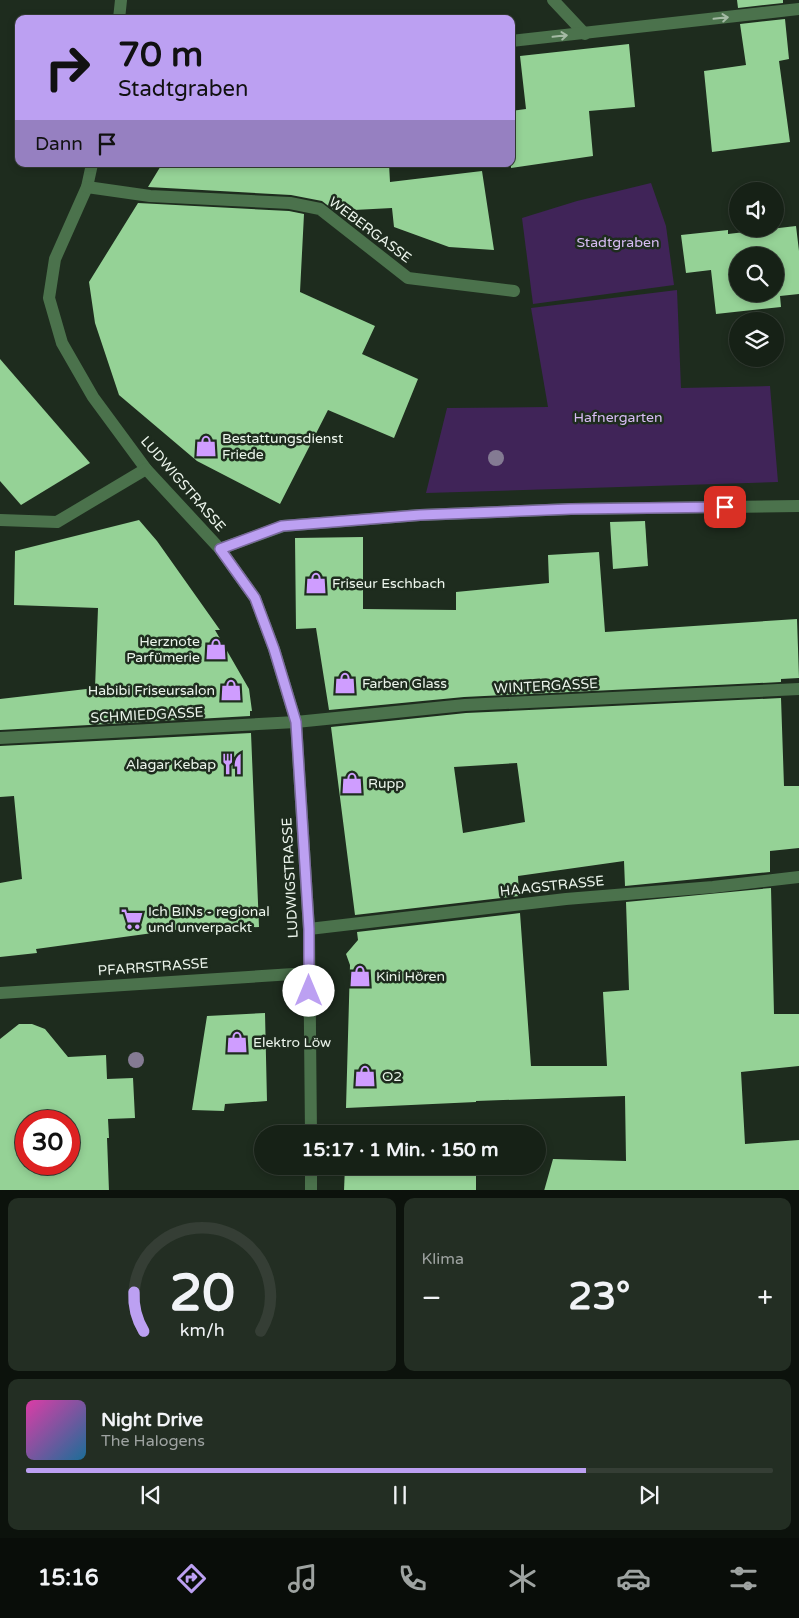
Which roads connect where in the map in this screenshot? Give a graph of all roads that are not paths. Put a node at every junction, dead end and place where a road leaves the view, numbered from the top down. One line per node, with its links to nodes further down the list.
1 (121, 0): 4 (street)
2 (553, 0): 5 (street)
3 (799, 9): 5 (street, one-way to 3)
4 (119, 15)
5 (585, 34): 6 (street, one-way to 5)
6 (515, 41)
7 (91, 167): 8 (street, LUDWIGSTRASSE)
8 (87, 187): 9 (street, WEBERGASSE); 10 (street, LUDWIGSTRASSE)
9 (514, 291)
10 (146, 469): 12 (street); 13 (street, LUDWIGSTRASSE)
11 (799, 506): 13 (street)
12 (0, 520)
13 (220, 549): 15 (street, LUDWIGSTRASSE)
14 (799, 689): 15 (street, WINTERGASSE)
15 (296, 722): 16 (street, SCHMIEDGASSE); 18 (street, LUDWIGSTRASSE)
16 (0, 738)
17 (799, 877): 18 (street, HAAGSTRASSE)
18 (309, 929): 19 (street, LUDWIGSTRASSE)
19 (309, 973): 20 (street, PFARRSTRASSE); 21 (street, LUDWIGSTRASSE)
20 (0, 993)
21 (311, 1125)
22 (311, 1175): 23 (street)
23 (311, 1190)

